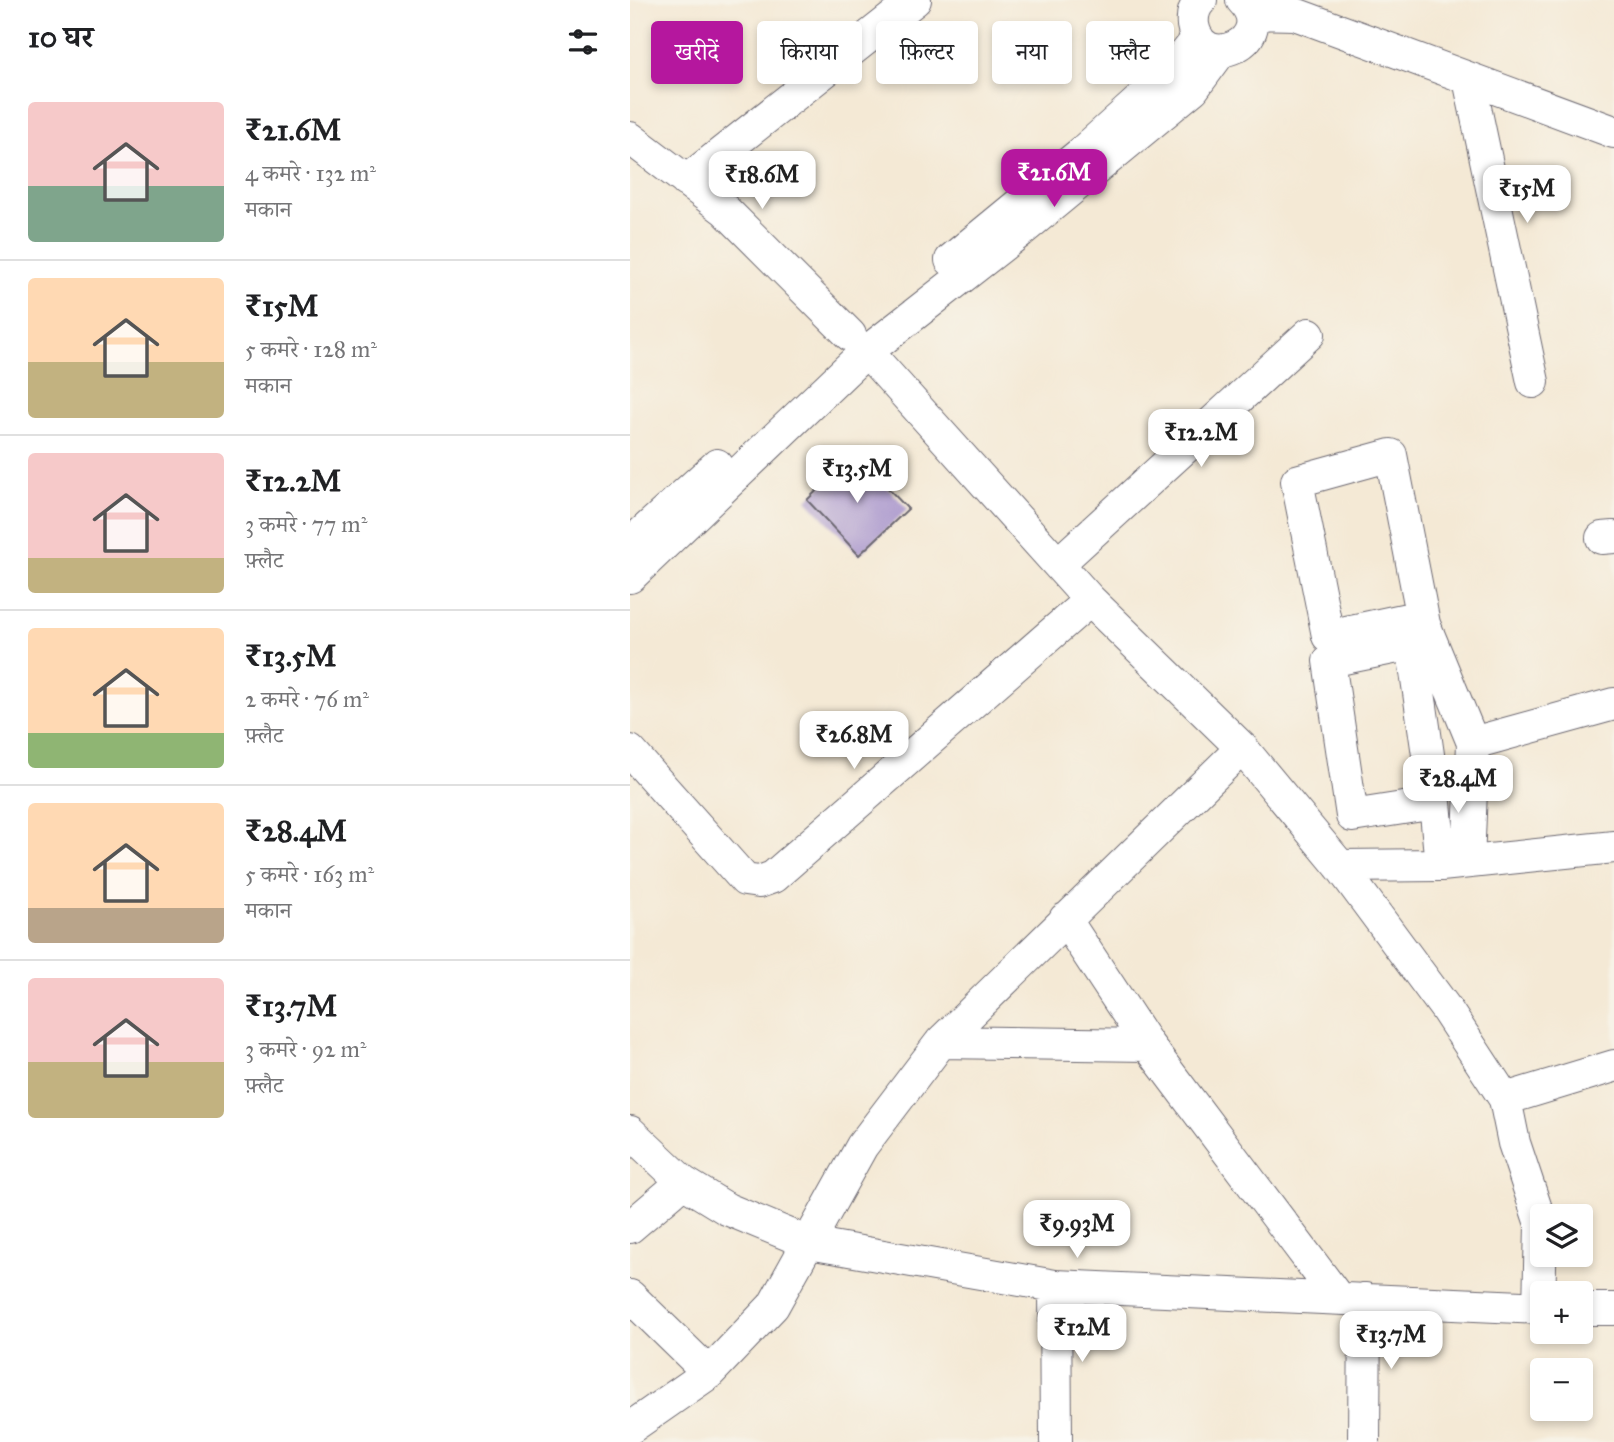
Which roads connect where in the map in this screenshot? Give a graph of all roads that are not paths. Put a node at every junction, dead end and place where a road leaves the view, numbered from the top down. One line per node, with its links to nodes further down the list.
1 (915, 0): 8 (street)
2 (1194, 1): 4 (street)
3 (1246, 6): 4 (street); 5 (street)
4 (1210, 45): 10 (street)
5 (1469, 79): 6 (street); 11 (street)
6 (1614, 132)
7 (630, 138): 8 (street)
8 (686, 181): 10 (street)
9 (1309, 334): 13 (street)
10 (860, 346): 12 (street); 13 (street); 14 (street)
11 (1534, 382)
12 (630, 544)
13 (1058, 564): 15 (street)
14 (630, 577)
15 (1090, 600): 19 (street); 20 (street)
16 (1422, 616): 16 (street); 18 (street)
17 (1614, 704): 18 (street)
18 (1473, 743): 23 (street)
19 (1242, 748): 24 (street); 25 (street)
20 (630, 751)
21 (1435, 803): 21 (street); 23 (street)
22 (1614, 847): 23 (street)
23 (1455, 864): 24 (street)
24 (1340, 866): 29 (street)
25 (1065, 919): 26 (street); 27 (street)
26 (941, 1042): 27 (street); 33 (street)
27 (1148, 1045): 37 (street)
28 (1614, 1066): 29 (street)
29 (1505, 1099): 34 (street)
30 (630, 1132): 31 (street)
31 (683, 1182): 32 (street); 33 (street)
32 (630, 1227)
33 (809, 1243): 35 (street); 41 (street)
34 (1541, 1281)
35 (1055, 1286): 37 (street); 43 (street)
36 (630, 1296): 41 (street)
37 (1352, 1298): 38 (street); 44 (street)
38 (1530, 1307)
39 (1593, 1309): 40 (street)
40 (1614, 1309)
41 (709, 1373): 42 (street)
42 (630, 1429)
43 (1056, 1442)
44 (1364, 1442)

